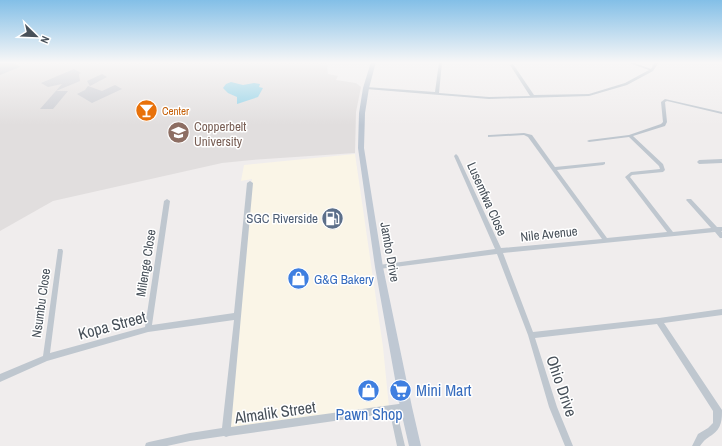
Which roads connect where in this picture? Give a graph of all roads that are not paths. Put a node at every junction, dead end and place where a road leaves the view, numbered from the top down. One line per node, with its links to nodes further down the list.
1 (368, 83): 5 (main road, Jambo Drive)
2 (438, 83): 6 (street)
3 (524, 83): 7 (street)
4 (628, 83): 7 (street)
5 (366, 88): 6 (street); 26 (main road, Jambo Drive)
6 (437, 94): 7 (street)
7 (533, 97)
8 (722, 112): 10 (street)
9 (490, 136): 16 (street)
10 (630, 136): 11 (street); 21 (street)
11 (589, 141)
12 (456, 156): 25 (street, Lusemfwa Close)
13 (722, 161): 14 (street)
14 (699, 162)
15 (603, 163): 16 (street)
16 (554, 170): 23 (street)
17 (250, 183): 28 (street)
18 (689, 200): 20 (street)
19 (167, 201): 30 (street, Milenge Close)
20 (719, 229): 21 (street, Nile Avenue); 22 (street)
21 (671, 233): 23 (street, Nile Avenue)
22 (722, 236)
23 (605, 239): 25 (street, Nile Avenue)
24 (60, 251): 32 (street, Nsumbu Close)
25 (498, 251): 26 (street, Nile Avenue); 31 (street, Lusemfwa Close)
26 (379, 267): 34 (main road, Jambo Drive)
27 (722, 312): 29 (street)
28 (237, 316): 30 (street, Kopa Street); 37 (street)
29 (659, 321): 31 (street); 36 (street)
30 (148, 329): 32 (street, Kopa Street)
31 (531, 334): 41 (street, Ohio Drive)
32 (46, 358): 33 (street, Kopa Street)
33 (0, 378)
34 (406, 407): 35 (street, Almalik Street); 40 (main road, Jambo Drive)
35 (393, 410): 37 (street, Almalik Street); 39 (street)
36 (720, 412): 42 (street)
37 (226, 433): 38 (street, Almalik Street)
38 (154, 446)
39 (401, 446)
40 (415, 446)
41 (569, 446)
42 (696, 446)

